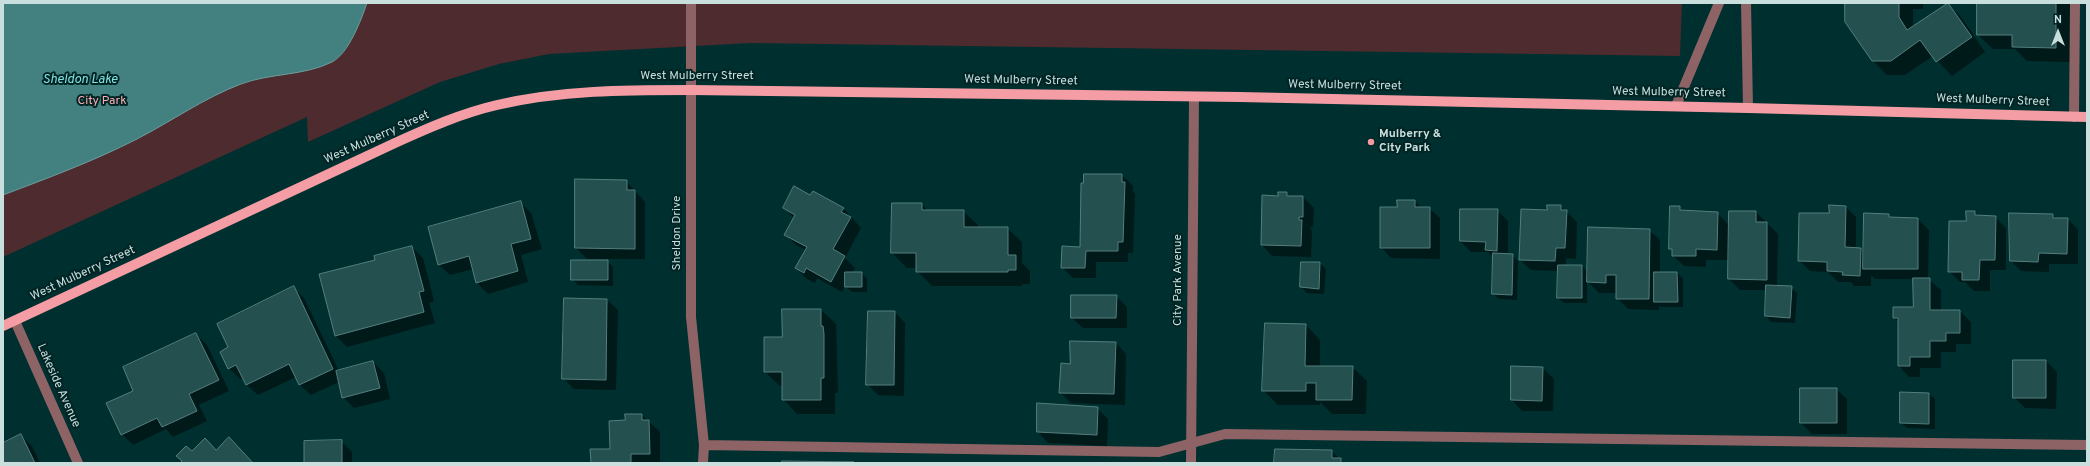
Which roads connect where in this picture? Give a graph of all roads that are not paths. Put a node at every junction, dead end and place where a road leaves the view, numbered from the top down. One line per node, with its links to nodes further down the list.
1 (691, 3): 5 (street, Sheldon Drive)
2 (1720, 3): 7 (street)
3 (1746, 3): 8 (street)
4 (2075, 3): 9 (street)
5 (691, 90): 6 (main road, West Mulberry Street); 11 (main road, West Mulberry Street); 14 (street, Sheldon Drive)
6 (1194, 97): 7 (main road, West Mulberry Street); 13 (street, City Park Avenue)
7 (1676, 106): 8 (main road, West Mulberry Street)
8 (1748, 108): 9 (main road, West Mulberry Street)
9 (2074, 117): 10 (main road, West Mulberry Street)
10 (2087, 117)
11 (15, 320): 12 (main road, West Mulberry Street); 16 (street, Lakeside Avenue)
12 (3, 326)
13 (1191, 443): 14 (street); 15 (street); 18 (street, City Park Avenue)
14 (704, 445): 17 (street, Sheldon Drive)
15 (2087, 445)
16 (78, 463)
17 (704, 463)
18 (1191, 463)

